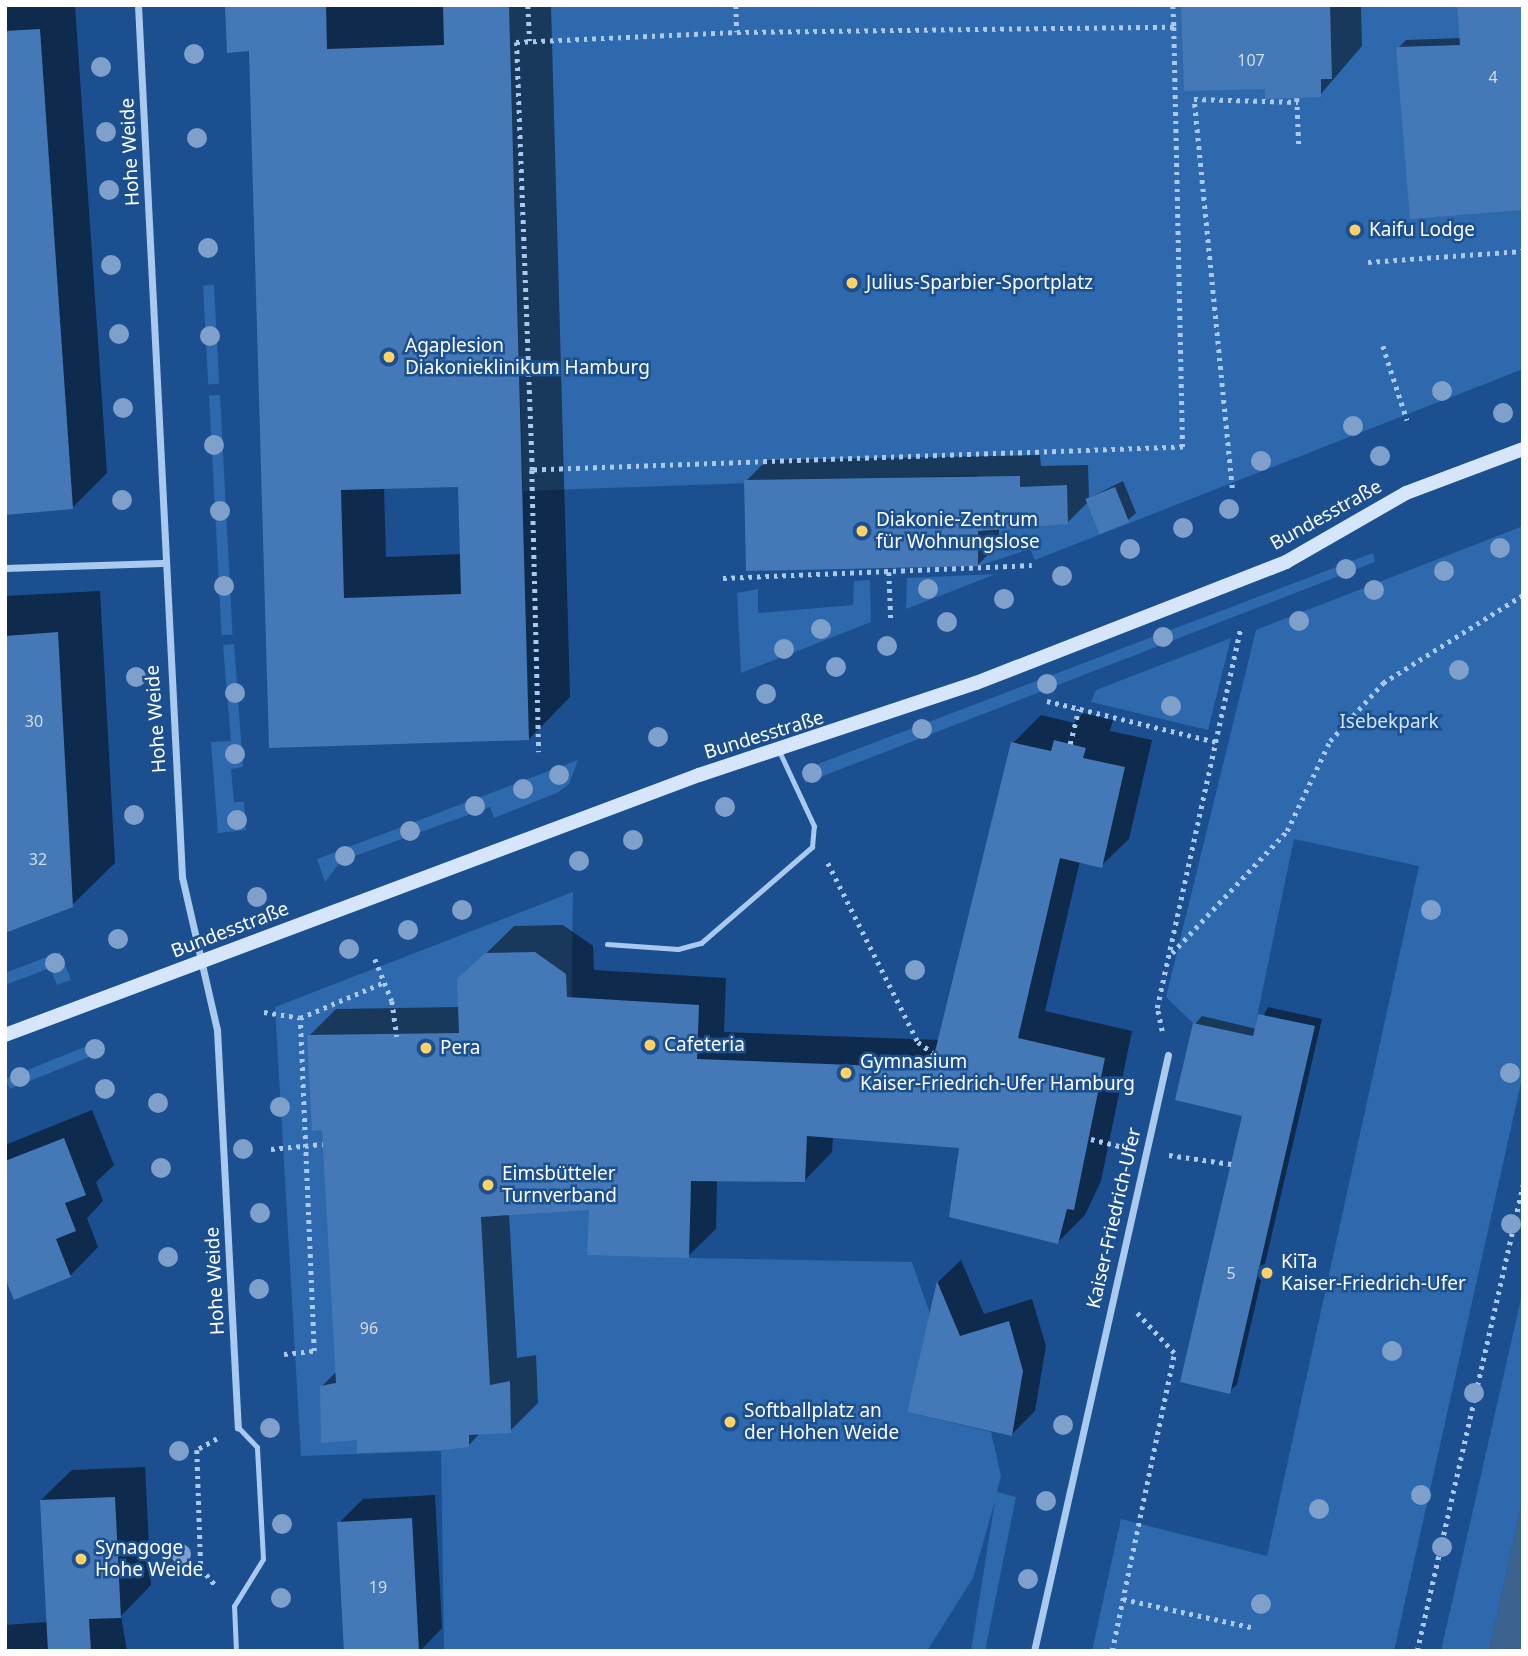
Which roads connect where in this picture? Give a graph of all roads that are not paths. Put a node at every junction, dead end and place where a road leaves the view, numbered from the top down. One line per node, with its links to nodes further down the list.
1 (138, 5): 3 (street, Hohe Weide)
2 (1523, 449): 5 (street, Bundesstraße)
3 (162, 563): 4 (street); 7 (street, Hohe Weide)
4 (5, 568)
5 (780, 753): 6 (lane); 7 (street, Bundesstraße)
6 (607, 944)
7 (201, 962): 8 (street, Bundesstraße); 10 (street, Hohe Weide)
8 (5, 1035)
9 (1168, 1055): 12 (street, Kaiser-Friedrich-Ufer)
10 (238, 1427): 11 (lane)
11 (236, 1651)
12 (1034, 1651)

